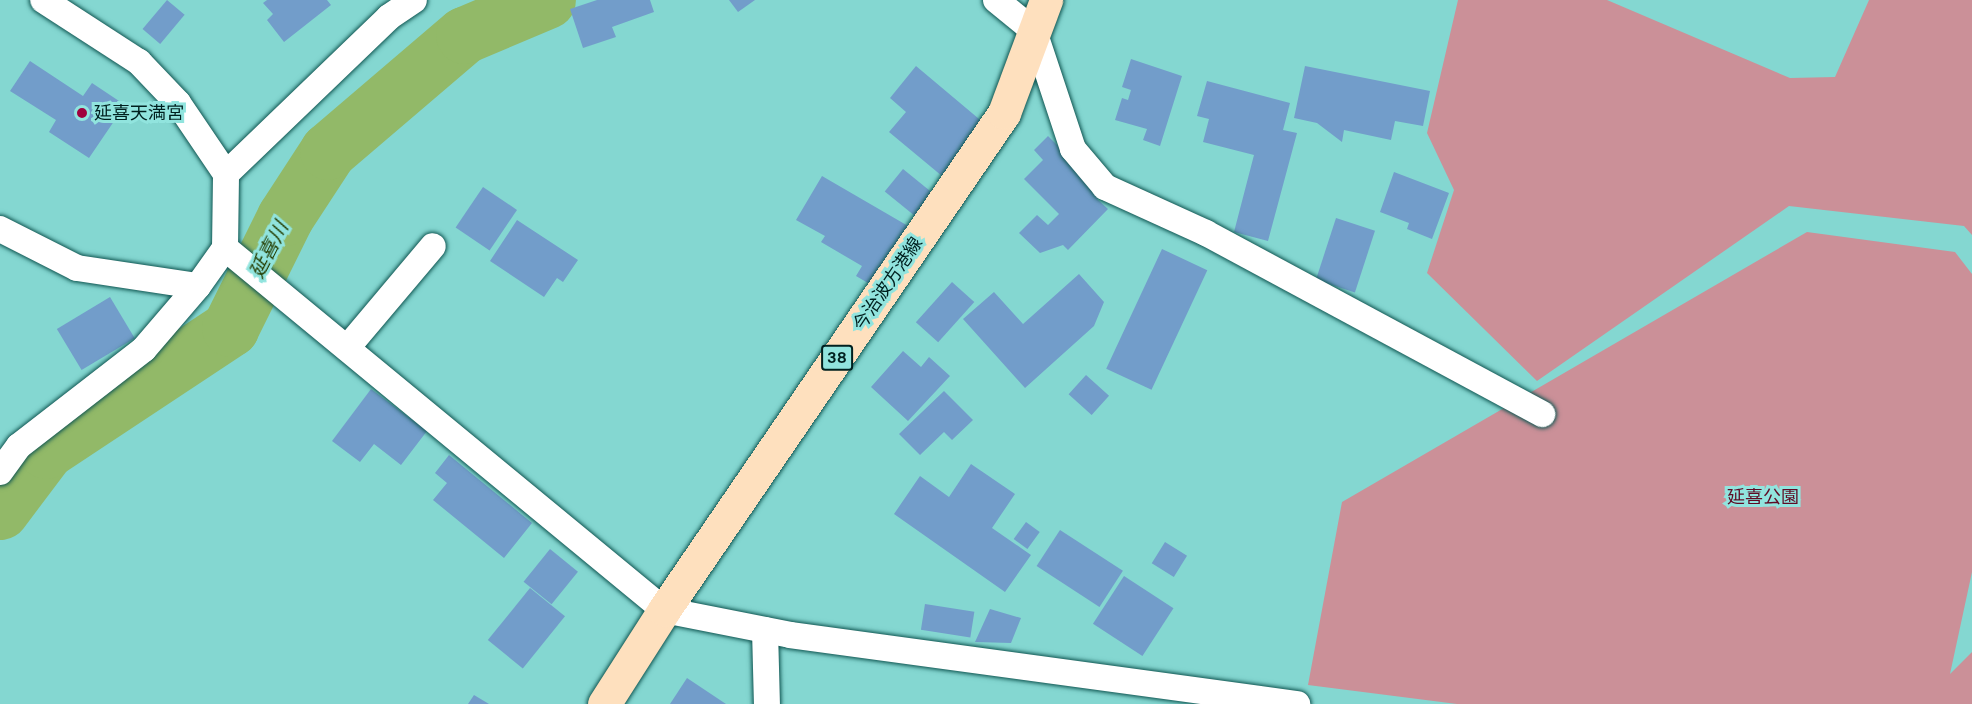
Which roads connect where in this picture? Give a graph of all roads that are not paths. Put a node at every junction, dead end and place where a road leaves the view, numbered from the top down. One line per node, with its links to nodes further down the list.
1 (44, 0): 6 (street)
2 (414, 0): 6 (street)
3 (996, 0): 5 (street)
4 (1046, 0): 5 (main road, 今治波方港線 / 38)
5 (1034, 31): 12 (street); 14 (main road, 今治波方港線 / 38)
6 (226, 174): 9 (street)
7 (0, 229): 10 (street)
8 (433, 246): 11 (street)
9 (225, 248): 10 (street); 11 (street)
10 (198, 286): 13 (street)
11 (347, 348): 14 (street)
12 (1542, 414)
13 (0, 472)
14 (664, 610): 15 (street); 16 (main road, 今治波方港線 / 38)
15 (765, 630): 17 (street); 18 (street)
16 (604, 704)
17 (767, 704)
18 (1298, 704)

